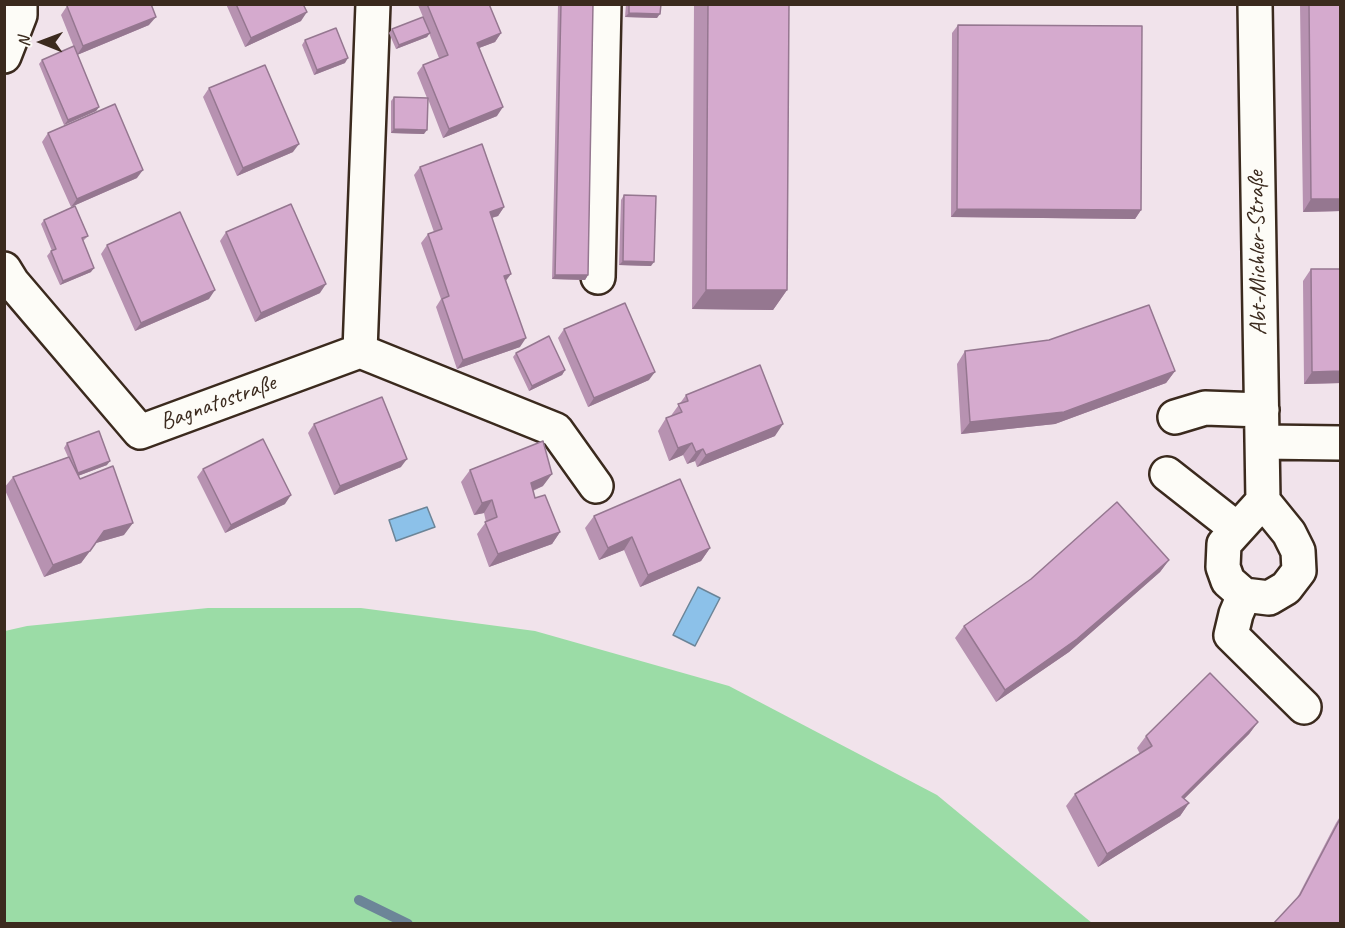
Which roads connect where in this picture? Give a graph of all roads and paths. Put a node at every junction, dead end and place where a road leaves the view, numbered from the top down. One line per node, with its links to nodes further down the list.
1 (20, 4): 5 (street)
2 (373, 4): 8 (street)
3 (604, 4): 7 (street)
4 (1255, 4): 9 (street, Abt-Michler-Straße)
5 (4, 56)
6 (4, 269): 8 (street, Bagnatostraße)
7 (598, 277)
8 (360, 351): 14 (street)
9 (1262, 410): 10 (street); 11 (street, Abt-Michler-Straße)
10 (1175, 417)
11 (1262, 442): 12 (street); 15 (street, Abt-Michler-Straße)
12 (1341, 443)
13 (1167, 474): 16 (street)
14 (596, 486)
15 (1263, 501): 16 (street); 17 (street)
16 (1237, 529): 17 (street)
17 (1244, 595): 18 (street)
18 (1304, 707)

